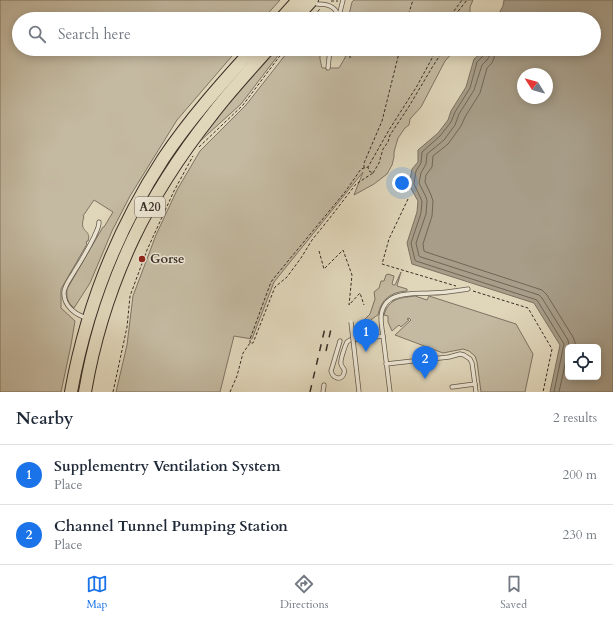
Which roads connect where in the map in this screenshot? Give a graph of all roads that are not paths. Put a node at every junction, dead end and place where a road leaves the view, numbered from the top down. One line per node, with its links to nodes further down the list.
1 (298, 0): 4 (highway)
2 (343, 0): 8 (lane)
3 (318, 3): 5 (highway); 6 (highway); 7 (lane)
4 (287, 12)
5 (305, 12)
6 (308, 12)
7 (336, 12)
8 (340, 12)
9 (247, 56): 15 (highway, A20)
10 (262, 56): 24 (highway, A20)
11 (329, 56): 12 (lane)
12 (328, 68)
13 (99, 222): 15 (lane)
14 (468, 289): 17 (lane)
15 (89, 318): 23 (highway, A20)
16 (351, 321): 26 (lane, bridge)
17 (383, 336): 18 (lane); 19 (lane)
18 (340, 341)
19 (386, 364): 20 (lane); 27 (lane)
20 (475, 384): 22 (lane); 28 (lane)
21 (324, 385): 25 (lane)
22 (452, 387)
23 (71, 392)
24 (85, 392)
25 (323, 392)
26 (359, 392)
27 (390, 392)
28 (476, 392)

